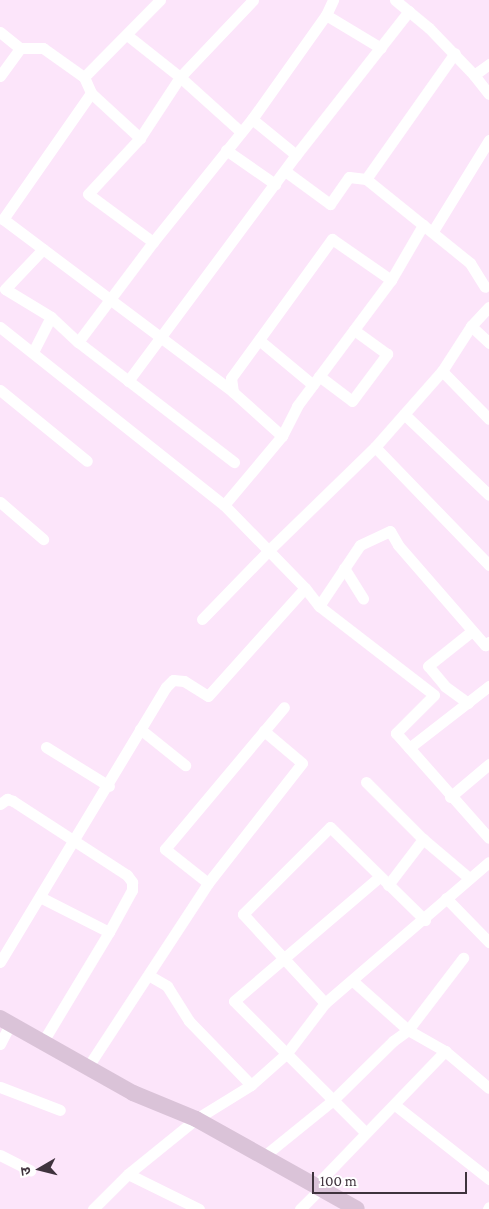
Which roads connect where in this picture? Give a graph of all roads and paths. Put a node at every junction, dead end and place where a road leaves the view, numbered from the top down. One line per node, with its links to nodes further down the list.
1 (160, 0): 8 (street)
2 (253, 0): 16 (street)
3 (332, 0): 6 (street)
4 (395, 0): 5 (street)
5 (409, 11): 10 (street); 11 (street)
6 (326, 15): 10 (street); 19 (street)
7 (0, 32): 9 (street)
8 (128, 35): 15 (street); 16 (street)
9 (20, 48): 14 (street); 15 (street)
10 (381, 48): 24 (street)
11 (455, 53): 13 (street); 26 (street)
12 (489, 64): 13 (street)
13 (474, 75): 18 (street)
14 (0, 76)
15 (84, 77): 17 (street)
16 (180, 77): 20 (street); 21 (street)
17 (91, 93): 21 (street); 28 (street)
18 (489, 94)
19 (252, 119): 20 (street); 24 (street)
20 (241, 132): 23 (street)
21 (140, 138): 30 (street)
22 (489, 140): 29 (street)
23 (226, 150): 27 (street); 30 (street)
24 (296, 154): 25 (street)
25 (286, 171): 26 (street); 27 (street)
26 (366, 179): 29 (street)
27 (276, 184): 40 (street)
28 (2, 220): 31 (street)
29 (428, 228): 32 (street); 33 (street)
30 (153, 242): 34 (street)
31 (43, 249): 34 (street); 36 (street)
32 (391, 280): 39 (street); 41 (street)
33 (488, 285)
34 (110, 297): 40 (street); 42 (street)
35 (489, 307): 37 (street)
36 (51, 317): 42 (street); 44 (street)
37 (471, 326): 43 (street); 45 (street)
38 (0, 327): 44 (street)
39 (354, 330): 46 (street); 46 (street)
40 (161, 336): 47 (street); 49 (street)
41 (259, 340): 46 (street); 49 (street)
42 (78, 342): 47 (street)
43 (489, 343)
44 (33, 352): 58 (street)
45 (442, 371): 50 (street); 51 (street)
46 (316, 380): 52 (street)
47 (128, 381): 55 (street)
48 (0, 390): 54 (street)
49 (233, 392): 52 (street)
50 (404, 414): 53 (street); 56 (street)
51 (489, 419)
52 (282, 436): 58 (street)
53 (375, 447): 60 (street); 61 (street)
54 (87, 461)
55 (234, 462)
56 (489, 495)
57 (0, 502): 59 (street)
58 (224, 505): 60 (street)
59 (43, 539)
60 (270, 549): 63 (street); 66 (street)
61 (489, 565)
62 (344, 568): 64 (street); 65 (street); 67 (street)
63 (305, 588): 65 (street); 72 (street)
64 (364, 599)
65 (318, 606): 75 (street)
66 (202, 619)
67 (472, 631): 68 (street); 70 (street)
68 (489, 642)
69 (489, 686): 70 (street)
70 (468, 703): 75 (street)
71 (284, 707): 73 (street)
72 (140, 729): 77 (street); 79 (street)
73 (264, 731): 88 (street); 88 (street)
74 (46, 747): 79 (street)
75 (409, 748): 80 (street)
76 (489, 764): 80 (street)
77 (185, 765)
78 (366, 782): 83 (street)
79 (109, 786): 84 (street)
80 (450, 797): 82 (street)
81 (0, 804): 84 (street)
82 (489, 838)
83 (423, 839): 87 (street); 89 (street)
84 (73, 840): 90 (street); 93 (street)
85 (489, 862): 87 (street)
86 (379, 877): 89 (street); 96 (street); 96 (street)
87 (469, 878): 91 (street)
88 (208, 883): 98 (street)
89 (388, 885): 92 (street)
90 (40, 897): 93 (street); 97 (street)
91 (446, 898): 92 (street); 94 (street)
92 (424, 920): 99 (street)
93 (109, 932): 104 (street)
94 (489, 942)
95 (463, 958): 102 (street)
96 (283, 959): 100 (street); 106 (street)
97 (0, 962)
98 (150, 976): 107 (street); 108 (street)
99 (354, 982): 100 (street); 102 (street)
100 (326, 1004): 106 (street)
101 (5, 1021): 103 (street); 104 (street)
102 (408, 1030): 105 (street); 111 (street)
103 (0, 1044)
104 (42, 1044): 107 (street)
105 (445, 1051): 110 (street); 112 (street)
106 (287, 1053): 108 (street); 111 (street)
107 (89, 1065): 114 (street)
108 (251, 1085): 114 (street)
109 (0, 1087): 113 (street)
110 (489, 1088)
111 (332, 1101): 115 (street); 117 (street)
112 (395, 1105): 115 (street); 120 (street)
113 (60, 1110)
114 (196, 1119): 117 (street); 119 (street)
115 (365, 1132): 121 (street)
116 (0, 1155): 118 (street)
117 (264, 1156): 121 (street)
118 (30, 1170)
119 (128, 1174): 122 (street); 123 (street)
120 (489, 1179)
121 (319, 1186): 124 (street); 125 (street)
122 (92, 1209)
123 (200, 1209)
124 (300, 1209)
125 (357, 1209)

